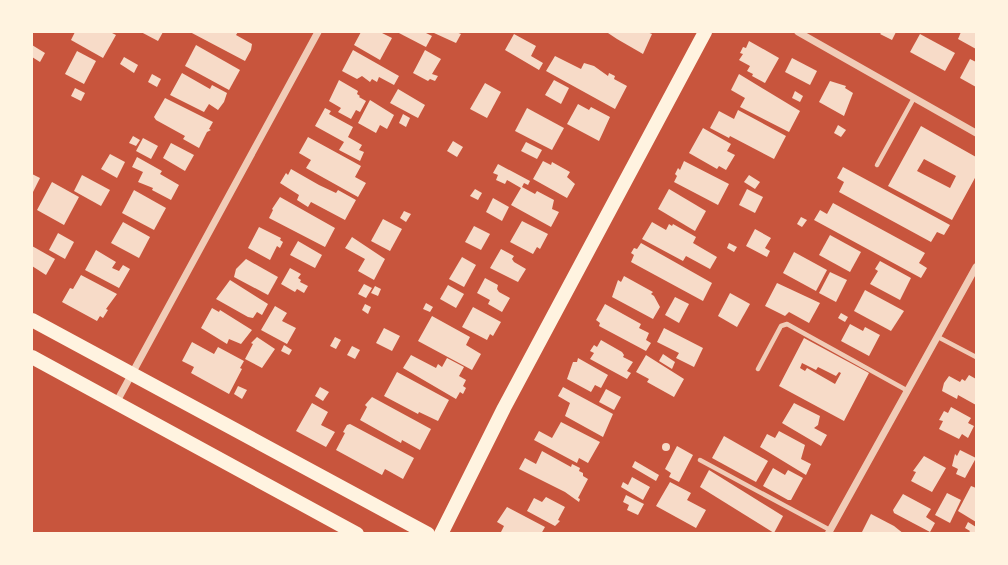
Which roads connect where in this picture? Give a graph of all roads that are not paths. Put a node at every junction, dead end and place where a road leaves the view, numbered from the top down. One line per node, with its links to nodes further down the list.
1 (318, 32): 13 (street)
2 (705, 32): 20 (main road)
3 (798, 32): 4 (street)
4 (914, 98): 5 (street); 6 (lane)
5 (976, 133)
6 (877, 165)
7 (976, 267): 9 (street)
8 (32, 320): 13 (main road)
9 (938, 337): 11 (lane); 14 (street)
10 (32, 357): 15 (main road)
11 (976, 357)
12 (758, 369): 14 (lane)
13 (132, 375): 15 (street); 19 (main road)
14 (908, 391): 17 (street)
15 (116, 403): 18 (main road)
16 (700, 460): 17 (lane)
17 (829, 532)
18 (357, 534)
19 (428, 534)
20 (441, 534)

